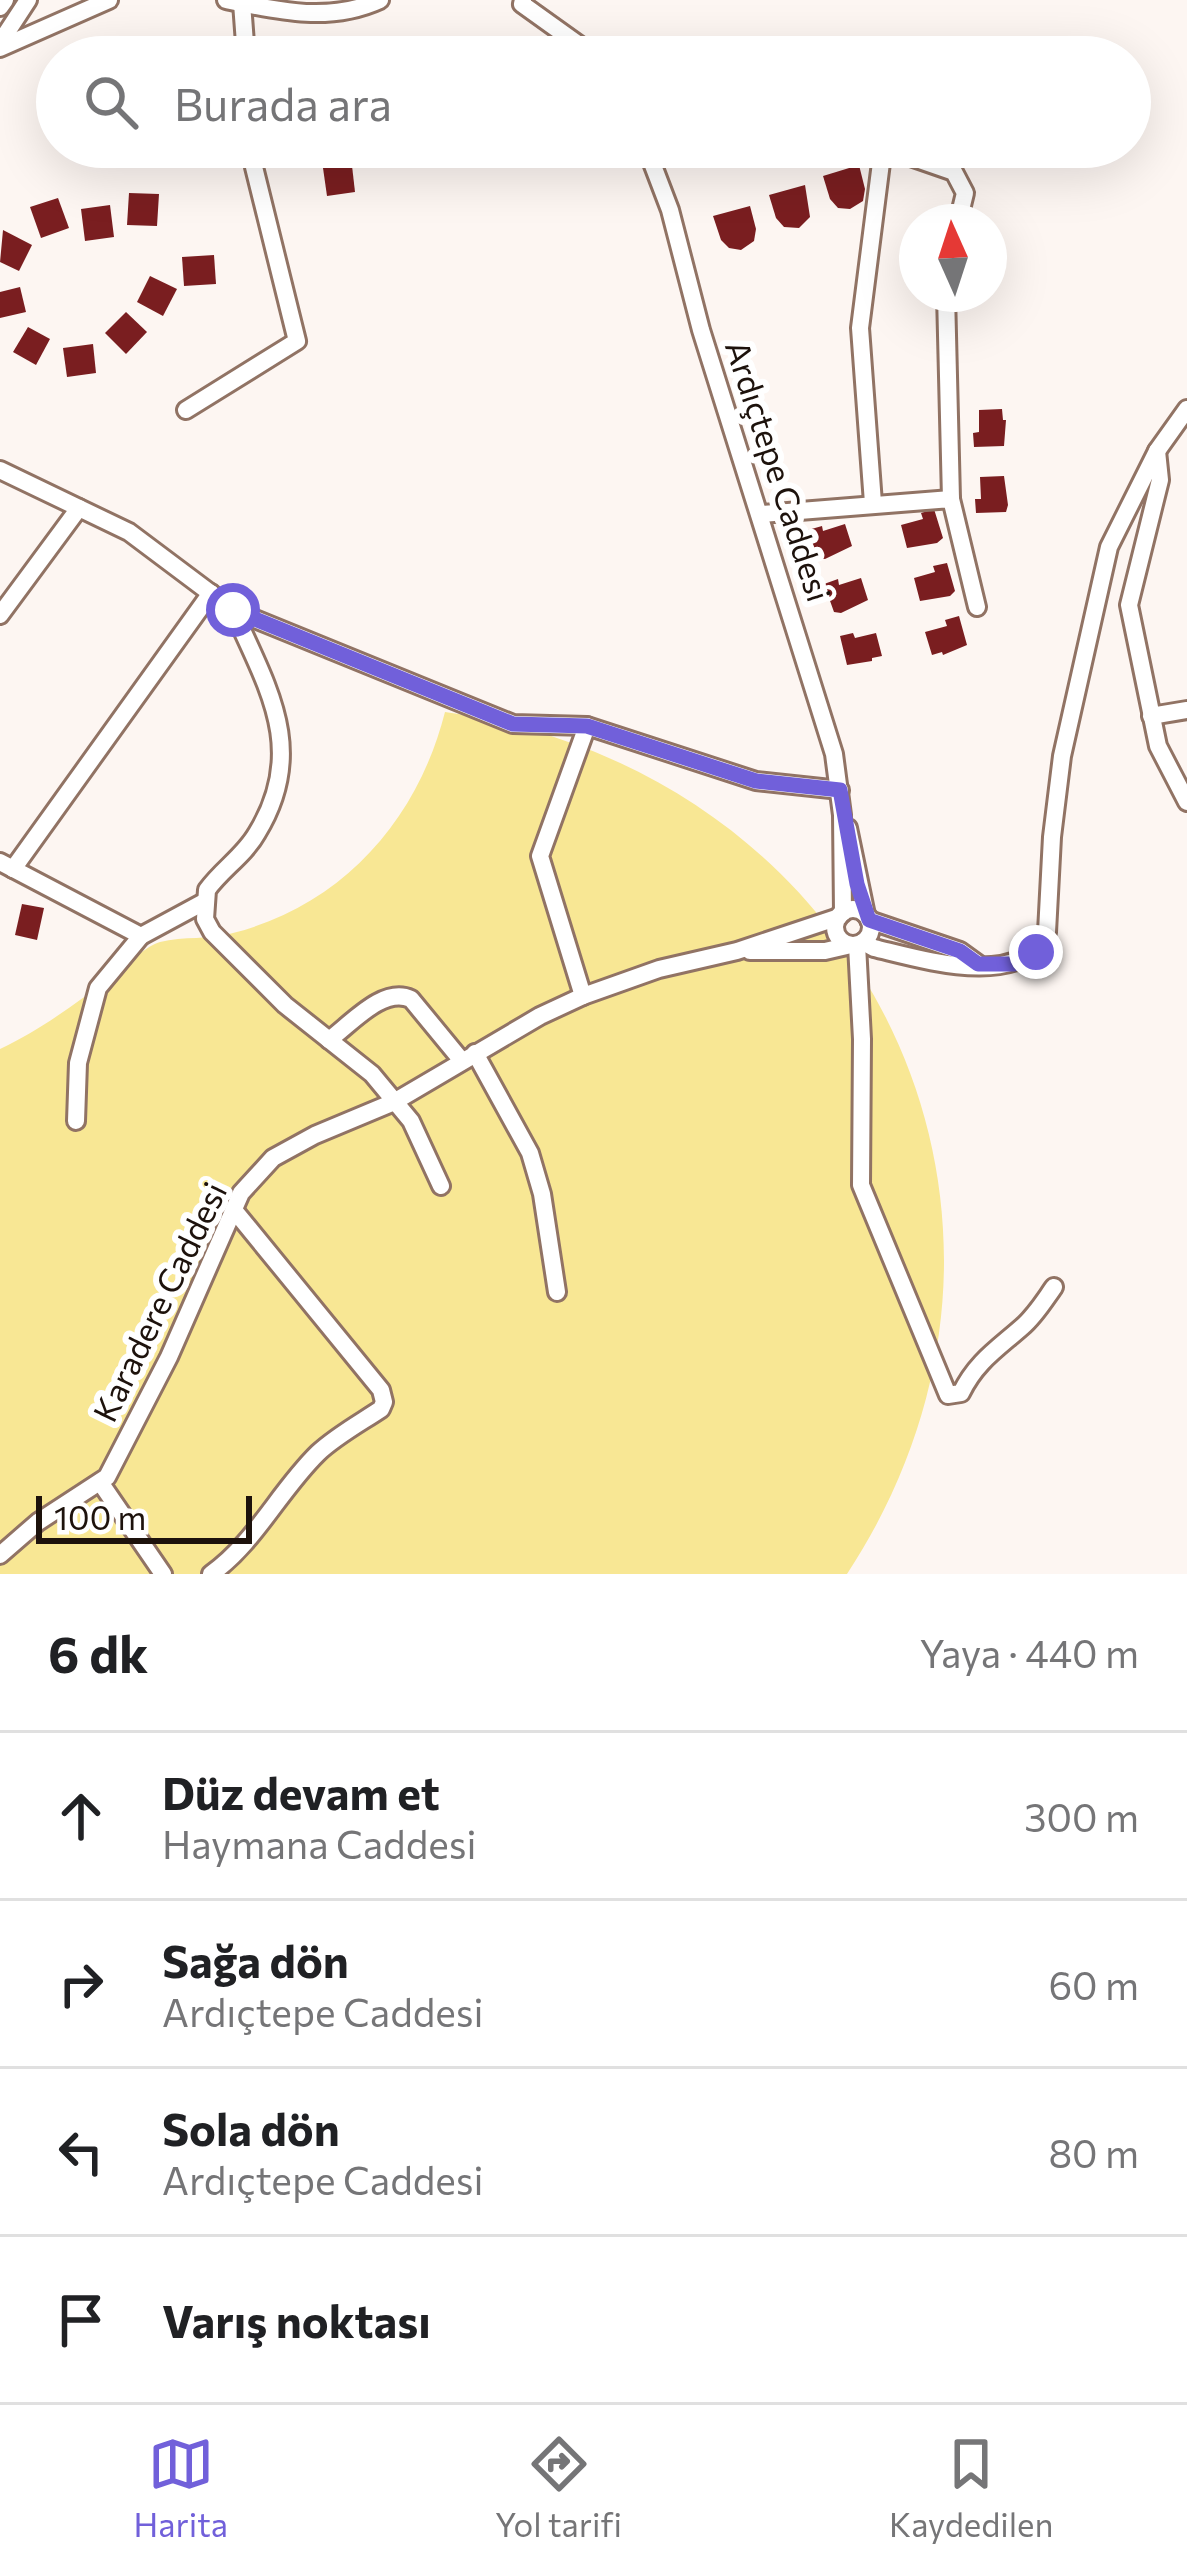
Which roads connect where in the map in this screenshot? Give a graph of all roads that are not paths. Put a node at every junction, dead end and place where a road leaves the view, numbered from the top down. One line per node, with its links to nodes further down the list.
1 (28, 0): 8 (street)
2 (109, 0): 8 (street)
3 (380, 0): 5 (street)
4 (519, 1): 7 (street)
5 (234, 2): 6 (street)
6 (241, 36)
7 (567, 36)
8 (0, 46)
9 (258, 168): 16 (street)
10 (655, 168): 22 (street, Ardıçtepe Caddesi)
11 (881, 168): 20 (street)
12 (942, 168): 13 (street)
13 (962, 204)
14 (946, 312): 19 (street)
15 (1187, 409): 17 (street)
16 (186, 410)
17 (1157, 451): 28 (street); 40 (street)
18 (0, 470): 21 (street)
19 (951, 499): 20 (street); 24 (street)
20 (873, 503): 22 (street)
21 (79, 508): 23 (street); 26 (street)
22 (761, 514): 30 (street, Ardıçtepe Caddesi)
23 (211, 593): 25 (street); 33 (street)
24 (977, 607)
25 (233, 610): 29 (street); 34 (street)
26 (0, 616)
27 (1187, 710): 28 (street)
28 (1151, 716): 31 (street)
29 (587, 726): 30 (street); 41 (street)
30 (840, 790): 32 (street, Ardıçtepe Caddesi)
31 (1187, 802)
32 (842, 815): 35 (street, Ardıçtepe Caddesi); 36 (street, Ardıçtepe Caddesi)
33 (6, 866): 37 (street)
34 (204, 902): 37 (street); 42 (street)
35 (841, 915): 36 (street); 38 (street); 39 (street)
36 (868, 918): 38 (street); 40 (street)
37 (141, 936): 45 (street)
38 (857, 944): 39 (street); 40 (street); 48 (street)
39 (737, 950): 41 (street, Karadere Caddesi)
40 (978, 964)
41 (583, 996): 43 (street, Karadere Caddesi)
42 (329, 1040): 43 (street); 44 (street)
43 (468, 1057): 44 (street, Karadere Caddesi); 49 (street)
44 (394, 1102): 46 (street); 47 (street, Karadere Caddesi)
45 (76, 1121)
46 (441, 1186)
47 (234, 1210): 50 (street, Karadere Caddesi); 53 (street)
48 (1054, 1287)
49 (557, 1292)
50 (100, 1482): 51 (street, Karadere Caddesi); 52 (street)
51 (0, 1555)
52 (163, 1574)
53 (211, 1574)

